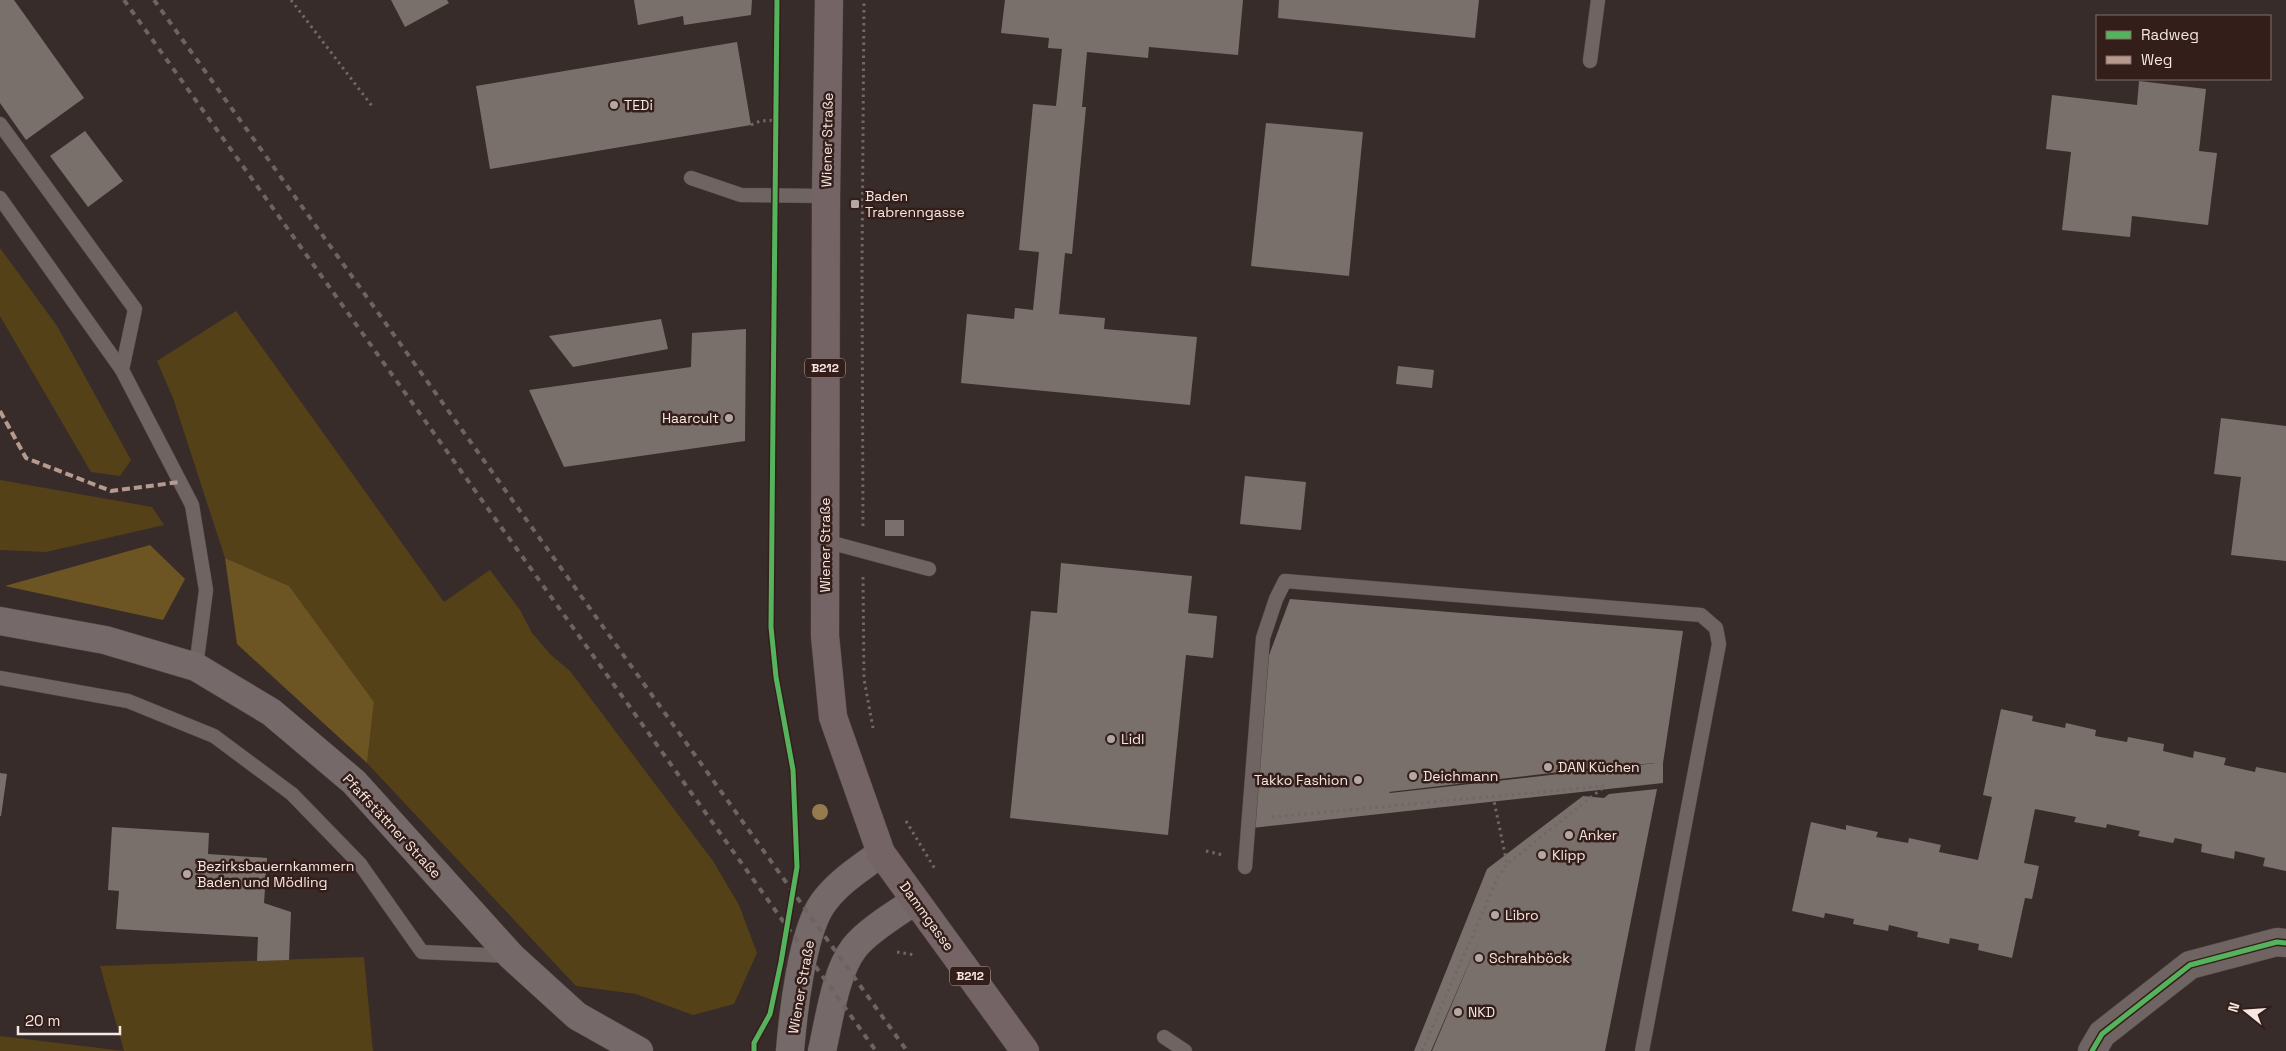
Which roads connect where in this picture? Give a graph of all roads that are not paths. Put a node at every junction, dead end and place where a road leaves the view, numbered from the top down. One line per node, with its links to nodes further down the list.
1 (830, 0): 6 (main road, Wiener Straße / B212)
2 (1598, 0): 3 (lane)
3 (1590, 61)
4 (0, 124): 8 (lane)
5 (691, 178): 6 (lane)
6 (826, 196): 9 (main road, Wiener Straße / B212)
7 (0, 198): 8 (lane)
8 (122, 370): 12 (lane)
9 (825, 541): 10 (lane); 14 (main road, Wiener Straße / B212)
10 (929, 569)
11 (0, 621): 12 (main road, Pfaffstättner Straße)
12 (196, 667): 18 (main road, Pfaffstättner Straße)
13 (0, 678): 18 (lane)
14 (881, 853): 16 (main road, Dammgasse / B212); 21 (main road, Wiener Straße)
15 (1245, 867): 25 (lane)
16 (915, 901): 22 (main road); 23 (main road, Dammgasse / B212)
17 (2286, 944): 26 (street)
18 (511, 956): 20 (main road, Pfaffstättner Straße)
19 (1164, 1037): 24 (lane)
20 (639, 1051)
21 (790, 1051)
22 (822, 1051)
23 (1025, 1051)
24 (1185, 1051)
25 (1642, 1051)
26 (2092, 1051)

